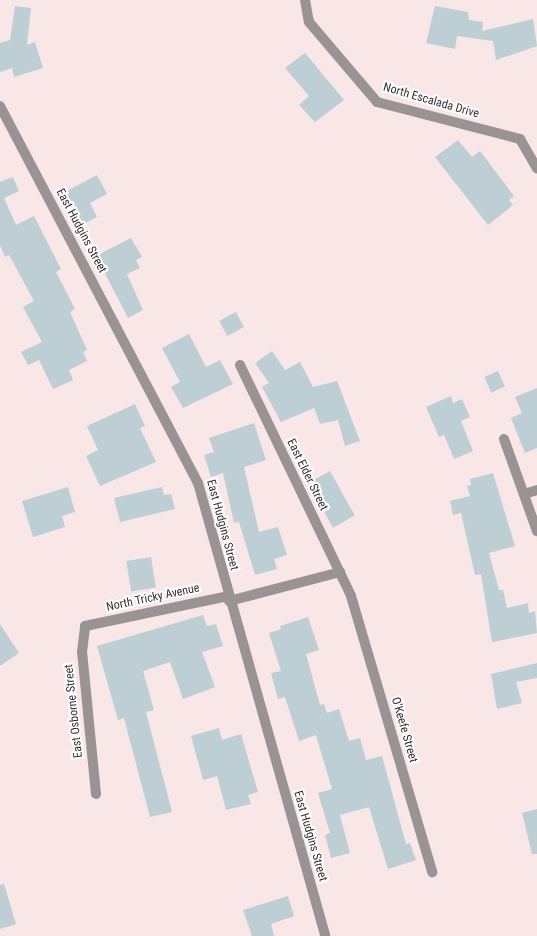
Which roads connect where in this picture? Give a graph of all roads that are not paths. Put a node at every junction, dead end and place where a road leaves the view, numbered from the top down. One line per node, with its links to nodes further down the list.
1 (305, 0): 3 (street, North Escalada Drive)
2 (0, 106): 11 (street, East Hudgins Street)
3 (537, 170)
4 (240, 365): 9 (street, East Elder Street)
5 (504, 439): 7 (street)
6 (537, 490): 7 (street)
7 (524, 494): 8 (street)
8 (537, 530)
9 (340, 572): 10 (street, East Elder Street); 11 (street, North Tricky Avenue)
10 (351, 596): 14 (street, O'Keefe Street)
11 (228, 598): 12 (street, North Tricky Avenue); 15 (street, East Hudgins Street)
12 (85, 626): 13 (street, East Osborne Street)
13 (96, 794)
14 (432, 872)
15 (325, 936)

